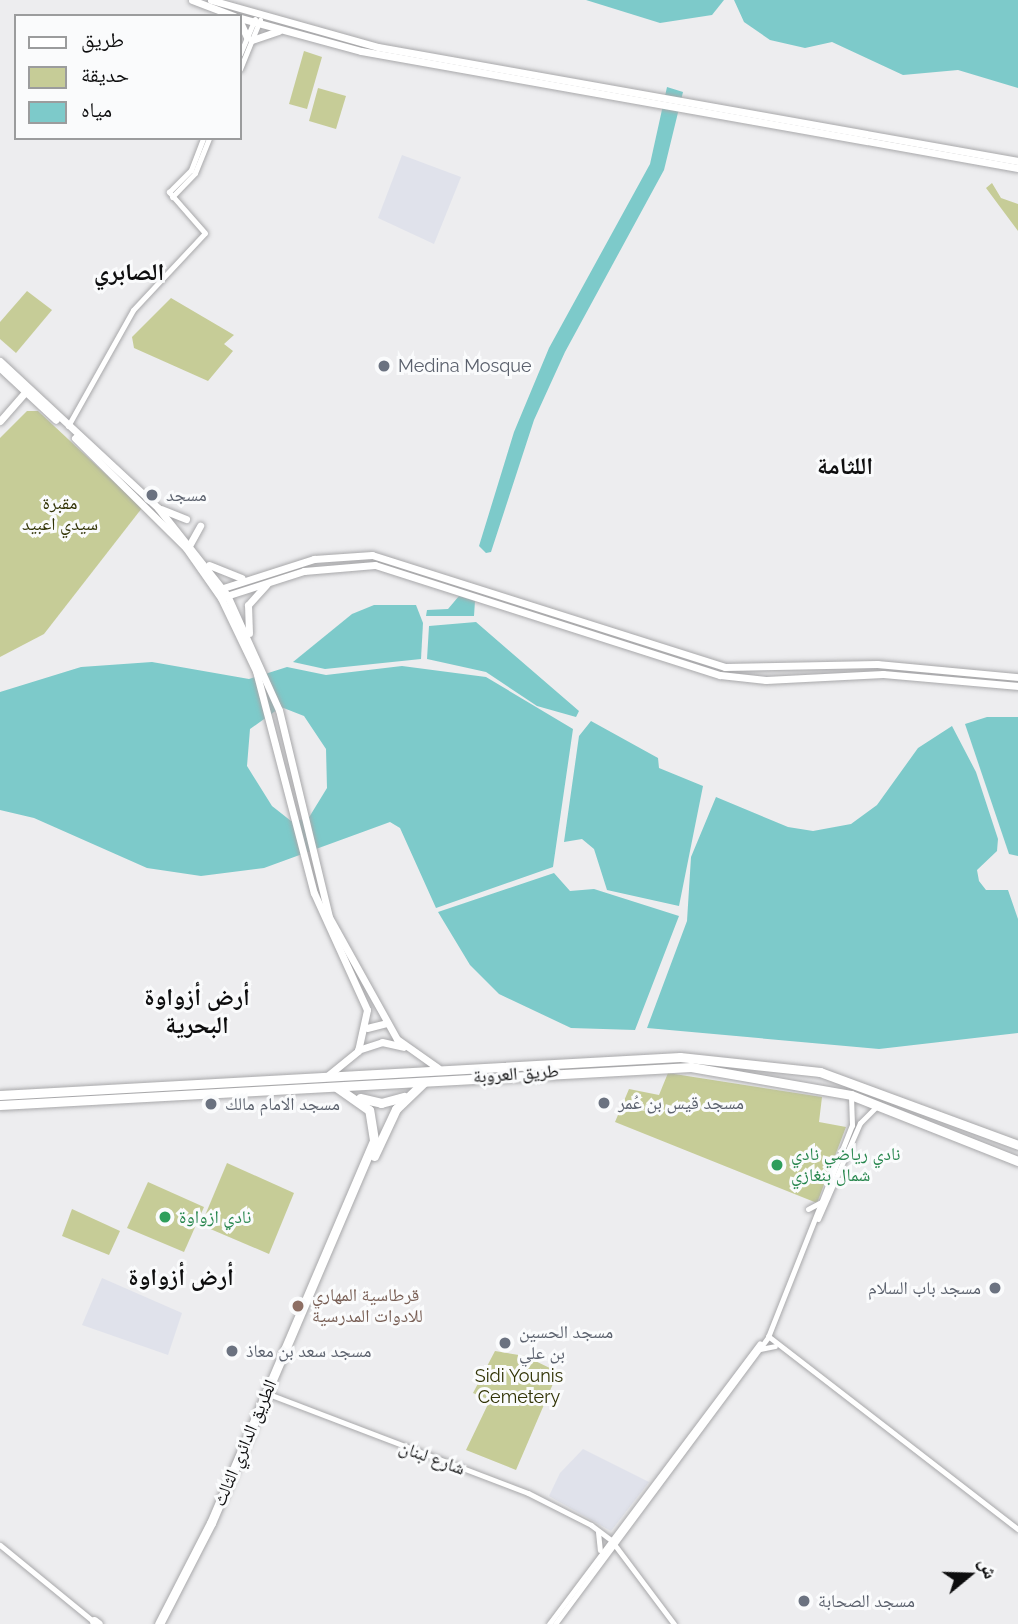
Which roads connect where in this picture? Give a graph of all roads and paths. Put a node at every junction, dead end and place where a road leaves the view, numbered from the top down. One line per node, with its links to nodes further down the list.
1 (192, 0): 3 (main road)
2 (211, 0): 5 (main road)
3 (229, 14)
4 (242, 20): 5 (main road)
5 (257, 20): 7 (main road); 8 (street); 11 (main road)
6 (242, 24): 8 (main road)
7 (281, 31): 8 (main road); 11 (main road)
8 (250, 38): 9 (street); 10 (street)
9 (242, 51)
10 (242, 63)
11 (654, 100): 12 (main road)
12 (688, 106): 15 (main road); 16 (main road)
13 (202, 140): 17 (street)
14 (208, 140): 17 (street)
15 (1018, 161)
16 (1018, 168)
17 (170, 195): 25 (street)
18 (0, 361): 21 (main road)
19 (0, 368): 20 (main road)
20 (12, 379): 21 (main road); 23 (main road)
21 (29, 392): 22 (main road); 23 (main road); 25 (main road)
22 (39, 404): 23 (main road); 33 (main road)
23 (16, 405): 24 (main road)
24 (1, 420)
25 (68, 426): 26 (main road)
26 (159, 509): 27 (main road); 29 (main road)
27 (186, 519)
28 (201, 526): 29 (main road)
29 (190, 544): 30 (main road)
30 (198, 555): 31 (main road); 33 (main road)
31 (247, 578): 33 (main road); 36 (main road)
32 (272, 580): 33 (main road); 34 (main road); 36 (main road)
33 (221, 593): 34 (main road); 35 (main road)
34 (251, 644): 35 (main road)
35 (260, 669): 38 (main road)
36 (985, 679): 37 (main road)
37 (1015, 681)
38 (309, 864): 39 (main road); 40 (main road)
39 (387, 1023): 40 (main road); 41 (main road)
40 (367, 1028): 42 (main road)
41 (404, 1047): 42 (main road); 44 (main road)
42 (358, 1051): 48 (main road)
43 (788, 1066): 44 (highway, طريق العروبة); 47 (highway); 58 (highway, طريق العروبة)
44 (438, 1068): 45 (highway, طريق العروبة)
45 (390, 1069): 48 (highway, طريق العروبة); 49 (highway)
46 (425, 1080): 47 (highway, طريق العروبة); 49 (highway, طريق العروبة); 51 (highway, الطريق الدائري الثالث)
47 (785, 1080): 52 (highway, طريق العروبة)
48 (327, 1081): 49 (highway, طريق العروبة); 50 (highway, طريق العروبة); 53 (highway); 55 (highway, طريق العروبة)
49 (391, 1082)
50 (0, 1095)
51 (407, 1095): 53 (highway); 57 (highway, الطريق الدائري الثالث)
52 (850, 1095): 54 (highway, طريق العروبة); 62 (street)
53 (359, 1098): 56 (highway)
54 (880, 1104): 60 (highway, طريق العروبة); 64 (street)
55 (0, 1105)
56 (373, 1117): 57 (highway); 69 (highway, الطريق الدائري الثالث)
57 (390, 1119): 69 (highway, الطريق الدائري الثالث)
58 (998, 1136): 59 (highway, طريق العروبة); 60 (highway)
59 (1018, 1145)
60 (992, 1151): 61 (highway, طريق العروبة)
61 (1018, 1161)
62 (821, 1202): 63 (street); 64 (street)
63 (808, 1209)
64 (809, 1237): 65 (street)
65 (773, 1325): 66 (street); 67 (street)
66 (765, 1338): 67 (street); 68 (street); 74 (street)
67 (778, 1346): 68 (street); 71 (street)
68 (758, 1352): 73 (street)
69 (268, 1394): 70 (street, شارع لبنان); 79 (highway, الطريق الدائري الثالث); 80 (highway, الطريق الدائري الثالث)
70 (592, 1525): 72 (street, شارع لبنان); 74 (street, شارع لبنان)
71 (1018, 1529)
72 (597, 1532): 74 (street, شارع لبنان); 76 (street)
73 (618, 1532): 74 (street); 77 (street)
74 (610, 1541): 76 (street); 77 (street, شارع لبنان); 81 (street)
75 (0, 1545): 78 (street)
76 (600, 1550): 81 (street)
77 (618, 1551): 82 (street, شارع لبنان)
78 (96, 1623)
79 (159, 1624)
80 (166, 1624)
81 (552, 1624)
82 (674, 1624)

